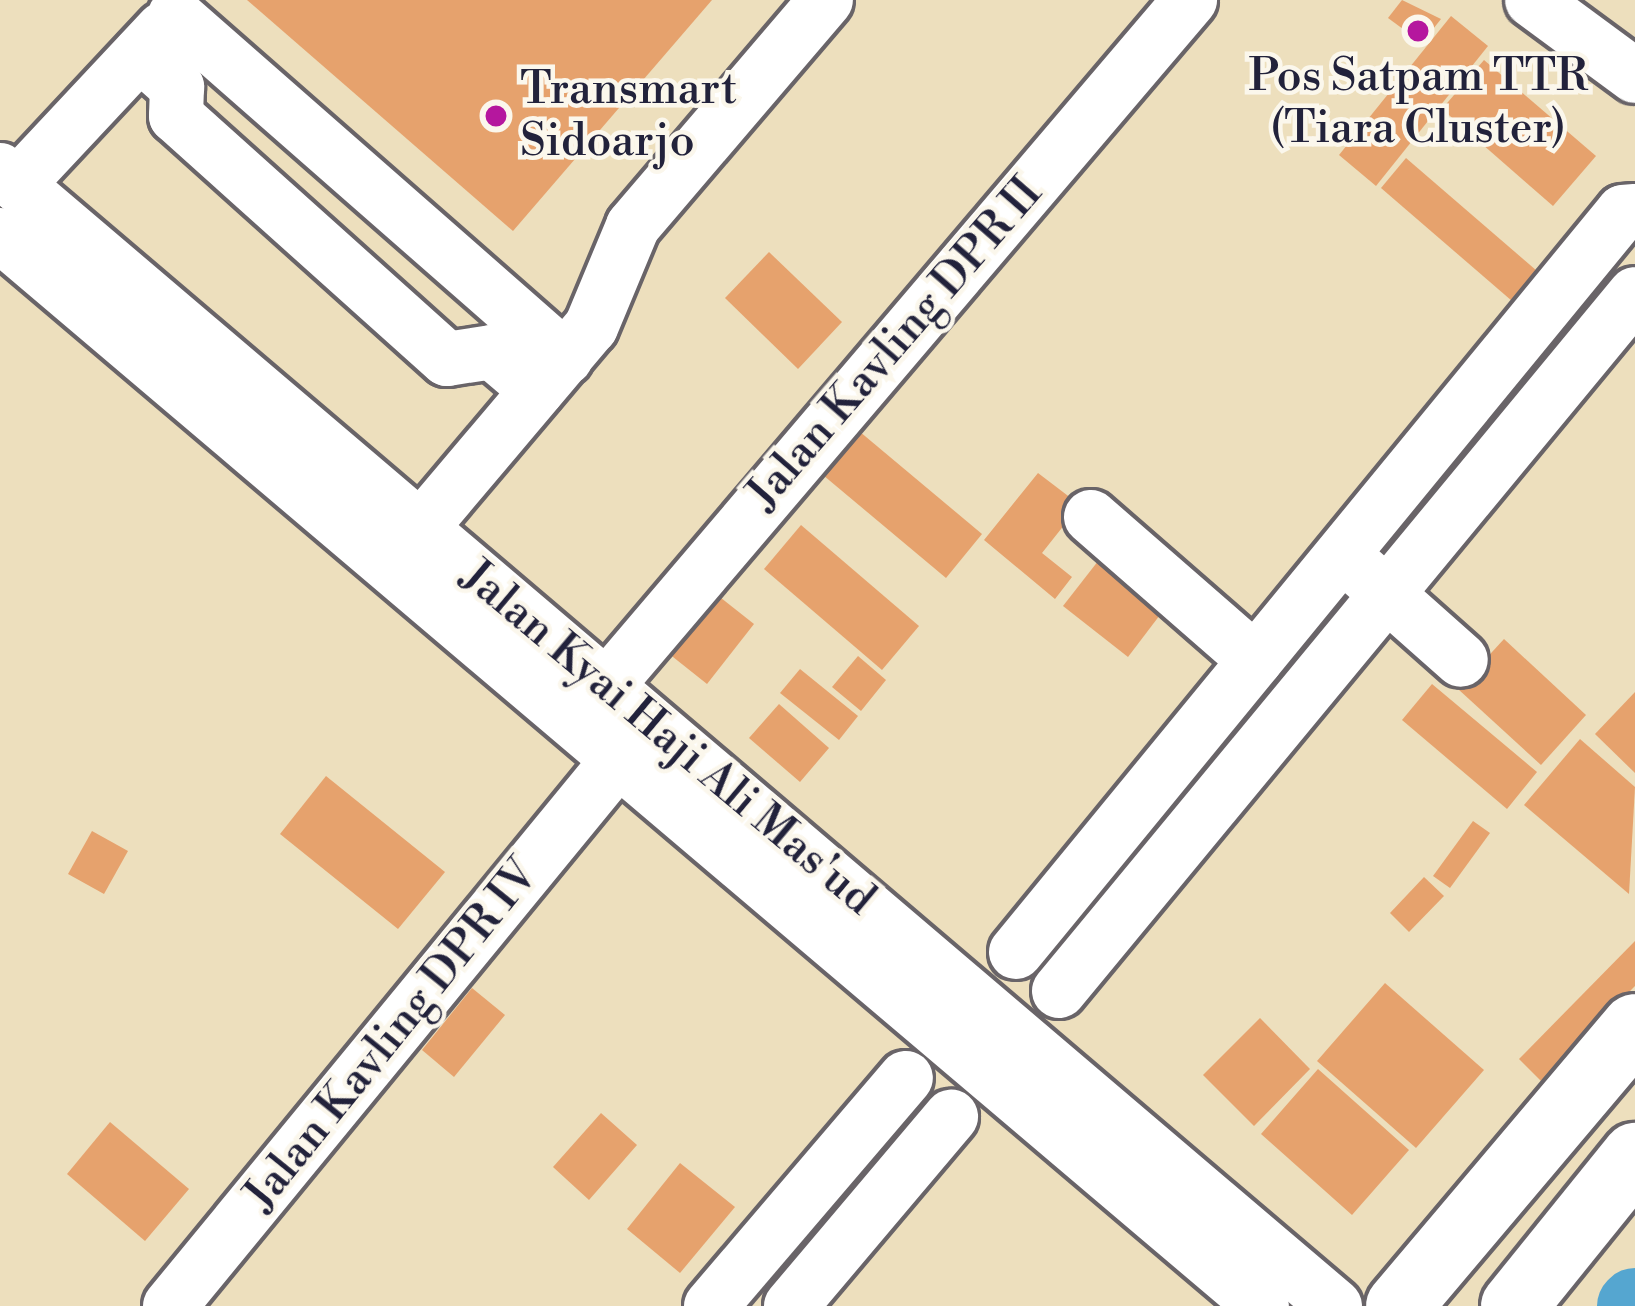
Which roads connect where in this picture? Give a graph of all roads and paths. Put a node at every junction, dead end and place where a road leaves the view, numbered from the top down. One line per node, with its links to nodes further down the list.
1 (826, 0): 9 (street)
2 (1190, 0): 16 (street, Jalan Kavling DPR II)
3 (1541, 2): 5 (street)
4 (168, 23): 6 (street); 9 (street); 9 (street)
5 (1635, 76)
6 (6, 197): 11 (street, Jalan Kyai Haji Ali Mas'ud)
7 (1635, 211): 12 (street)
8 (1635, 294): 13 (street)
9 (552, 374): 11 (street)
10 (1090, 517): 14 (street)
11 (405, 547): 16 (street, Jalan Kyai Haji Ali Mas'ud); 17 (street, Jalan Kyai Haji Ali Mas'ud)
12 (1341, 556): 13 (street); 14 (street)
13 (1387, 593): 15 (street); 21 (street)
14 (1256, 660): 18 (street)
15 (1461, 660)
16 (603, 690): 19 (street, Jalan Kyai Haji Ali Mas'ud)
17 (614, 765): 20 (street, Jalan Kyai Haji Ali Mas'ud); 28 (street, Jalan Kavling DPR IV)
18 (1016, 952): 19 (street); 21 (street)
19 (935, 957): 23 (street, Jalan Kyai Haji Ali Mas'ud)
20 (882, 986): 24 (street); 25 (street, Jalan Kyai Haji Ali Mas'ud)
21 (1059, 991): 23 (street)
22 (1635, 1027): 33 (main road)
23 (1064, 1066): 32 (street, Jalan Kyai Haji Ali Mas'ud)
24 (906, 1078): 26 (street); 29 (street)
25 (1028, 1110): 26 (street); 31 (street, Jalan Kyai Haji Ali Mas'ud)
26 (951, 1117): 30 (street)
27 (1635, 1156): 34 (main road)
28 (170, 1306)
29 (711, 1306)
30 (791, 1306)
31 (1262, 1306)
32 (1335, 1306)
33 (1399, 1306)
34 (1514, 1306)

